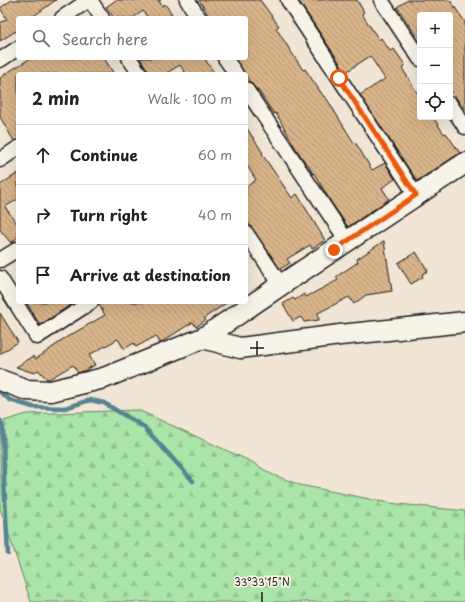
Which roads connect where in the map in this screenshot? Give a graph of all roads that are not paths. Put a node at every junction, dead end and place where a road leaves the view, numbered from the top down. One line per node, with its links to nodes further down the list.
1 (89, 0): 5 (street); 6 (street)
2 (187, 0): 7 (street)
3 (288, 0): 19 (street)
4 (381, 0): 9 (street)
5 (65, 16)
6 (101, 16)
7 (198, 16)
8 (16, 49): 10 (street)
9 (417, 54)
10 (0, 60)
11 (226, 60): 12 (street)
12 (235, 72)
13 (248, 92): 21 (street)
14 (453, 109): 15 (street)
15 (465, 127)
16 (16, 149): 17 (street)
17 (0, 160)
18 (465, 163): 19 (street)
19 (416, 195): 21 (street)
20 (248, 236): 25 (street)
21 (347, 241): 25 (street)
22 (16, 249): 23 (street)
23 (0, 260)
24 (0, 278): 27 (street)
25 (281, 285): 30 (street)
26 (16, 304): 28 (street)
27 (16, 304)
28 (89, 304)
29 (465, 322): 30 (street)
30 (203, 338): 31 (street)
31 (0, 380)

